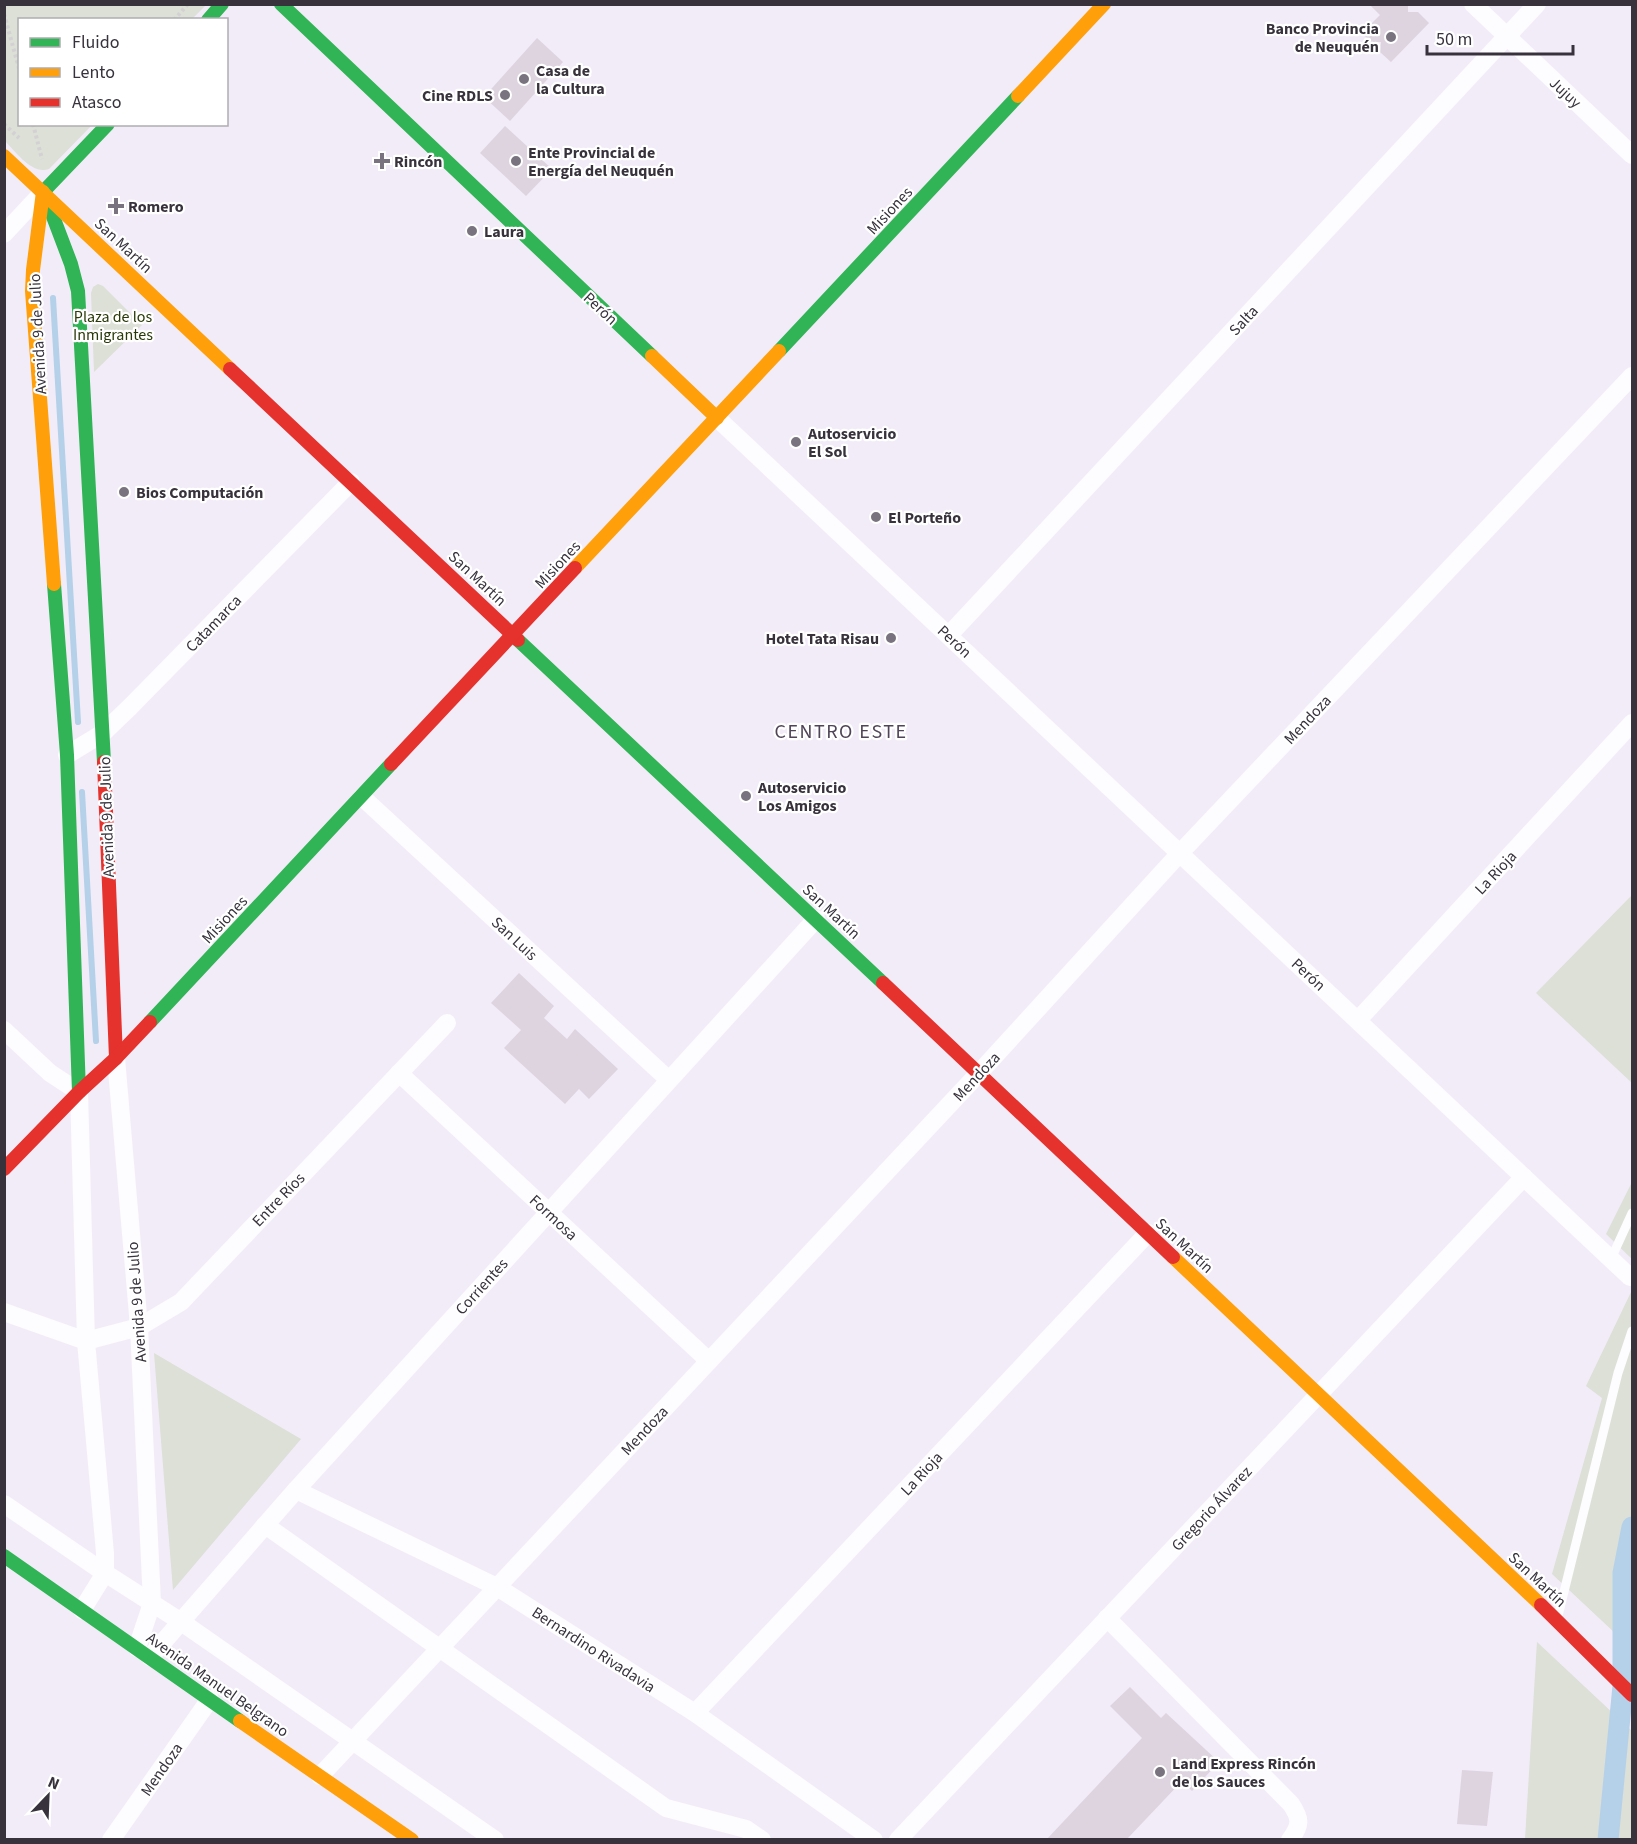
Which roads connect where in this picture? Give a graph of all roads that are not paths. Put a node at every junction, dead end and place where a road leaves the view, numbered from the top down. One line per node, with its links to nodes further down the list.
1 (222, 4): 6 (street)
2 (281, 4): 14 (street, Perón)
3 (1104, 4): 14 (street, Misiones)
4 (1473, 4): 7 (street, Jujuy)
5 (1538, 4): 7 (street, Salta)
6 (210, 18)
7 (1507, 37): 9 (street, Jujuy); 17 (street, Salta)
8 (106, 126): 11 (street)
9 (1632, 155)
10 (4, 156): 11 (street, San Martín)
11 (44, 192): 12 (street); 15 (street, San Martín); 19 (street, Avenida 9 de Julio); 20 (street, Avenida 9 de Julio)
12 (4, 234)
13 (1632, 376): 22 (street, Mendoza)
14 (717, 418): 16 (street, Misiones); 17 (street, Perón)
15 (351, 482): 16 (street, San Martín); 19 (street, Catamarca)
16 (513, 635): 21 (street, Misiones); 23 (street, San Martín)
17 (949, 635): 22 (street, Perón)
18 (1632, 723): 24 (street, La Rioja)
19 (103, 733): 20 (street, Catamarca); 27 (street, Avenida 9 de Julio)
20 (67, 755): 31 (street, Avenida 9 de Julio)
21 (362, 796): 27 (street, Misiones); 30 (street, San Luis)
22 (1180, 853): 24 (street, Perón); 29 (street, Mendoza)
23 (816, 919): 29 (street, San Martín); 30 (street, Corrientes)
24 (1358, 1020): 33 (street, Perón)
25 (447, 1023): 28 (street, Entre Ríos)
26 (4, 1030): 31 (street)
27 (116, 1058): 31 (street, Misiones); 40 (street, Avenida 9 de Julio)
28 (399, 1073): 34 (street, Formosa); 40 (street, Entre Ríos)
29 (979, 1073): 36 (street, San Martín); 43 (street, Mendoza)
30 (669, 1080): 34 (street, Corrientes)
31 (79, 1092): 32 (street, Misiones); 42 (street, Avenida 9 de Julio)
32 (4, 1169)
33 (1524, 1177): 37 (street, Perón); 44 (street, Gregorio Álvarez)
34 (548, 1212): 43 (street, Formosa); 45 (street, Corrientes)
35 (1632, 1213): 37 (lane)
36 (1148, 1233): 44 (street, San Martín); 60 (street, La Rioja)
37 (1611, 1259): 38 (street, Perón)
38 (1631, 1279)
39 (4, 1312): 42 (street)
40 (139, 1327): 42 (street, Entre Ríos); 51 (street, Avenida 9 de Julio)
41 (1632, 1331): 54 (lane)
42 (86, 1341): 49 (street, Avenida 9 de Julio)
43 (709, 1361): 50 (street, Mendoza)
44 (1318, 1394): 53 (street, Gregorio Álvarez); 54 (street, San Martín)
45 (296, 1490): 47 (street, Corrientes); 50 (street, Bernardino Rivadavia)
46 (4, 1504): 49 (street)
47 (265, 1525): 55 (street, Corrientes); 56 (street)
48 (4, 1556): 52 (street, Avenida Manuel Belgrano)
49 (105, 1573): 51 (street); 52 (street)
50 (497, 1587): 56 (street, Mendoza); 60 (street, Bernardino Rivadavia)
51 (152, 1603): 55 (street); 57 (street, Avenida 9 de Julio)
52 (82, 1610): 57 (street, Avenida Manuel Belgrano)
53 (1107, 1618): 68 (street, Gregorio Álvarez); 69 (street)
54 (1557, 1620): 58 (street, San Martín)
55 (180, 1621): 57 (street, Corrientes); 61 (street)
56 (439, 1648): 61 (street, Mendoza); 66 (street)
57 (144, 1653): 59 (street, Avenida Manuel Belgrano)
58 (1632, 1695)
59 (210, 1699): 62 (street, Avenida Manuel Belgrano); 63 (street, Mendoza)
60 (695, 1713): 67 (street, Bernardino Rivadavia)
61 (353, 1741): 62 (street, Mendoza); 65 (street)
62 (320, 1776): 64 (street, Avenida Manuel Belgrano)
63 (111, 1839)
64 (412, 1839)
65 (495, 1839)
66 (762, 1839)
67 (874, 1839)
68 (898, 1839)
69 (1290, 1839)

